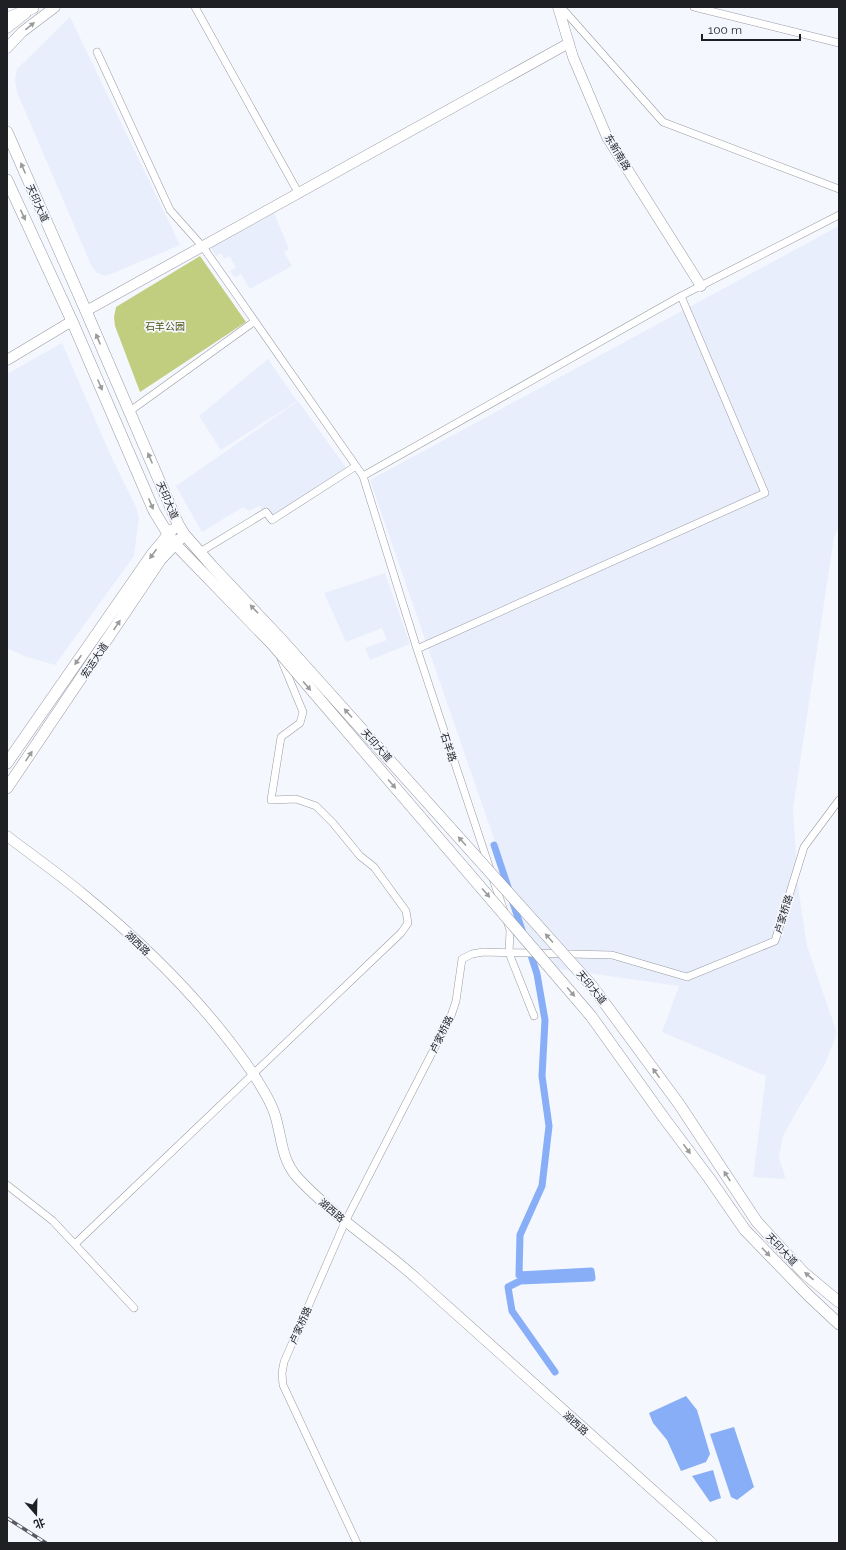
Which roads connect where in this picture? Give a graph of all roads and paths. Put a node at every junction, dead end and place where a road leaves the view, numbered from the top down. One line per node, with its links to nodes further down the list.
1 (34, 7): 7 (main road); 8 (street)
2 (55, 7): 11 (street, one-way to 2)
3 (195, 7): 16 (street)
4 (558, 7): 9 (street, 东新南路)
5 (561, 7): 15 (street)
6 (694, 7): 10 (street)
7 (7, 18)
8 (7, 28)
9 (569, 43): 16 (street); 19 (street, 东新南路)
10 (839, 43)
11 (7, 48)
12 (97, 52): 18 (street, 石羊路)
13 (7, 132): 21 (main road, 天印大道, one-way to 13)
14 (7, 180): 22 (main road, 天印大道, one-way to 22)
15 (839, 189)
16 (299, 194): 18 (street)
17 (839, 215): 19 (street)
18 (203, 247): 21 (street); 23 (street, 石羊路)
19 (701, 286): 20 (street)
20 (681, 296): 27 (street); 34 (street)
21 (86, 311): 25 (main road, 天印大道, one-way to 21)
22 (72, 321): 24 (street); 29 (main road, 天印大道, one-way to 29)
23 (255, 322): 25 (street); 26 (street, 石羊路)
24 (7, 360)
25 (130, 411): 28 (main road, 天印大道, one-way to 25)
26 (356, 466): 27 (street, 石羊路); 32 (street)
27 (363, 476): 34 (street, 石羊路)
28 (178, 524): 29 (main road, 宏运大道); 30 (main road, 天印大道)
29 (168, 534): 31 (main road, 天印大道); 35 (main road, 宏运大道, one-way to 35)
30 (184, 534): 31 (main road, 宏运大道); 32 (main road, 天印大道)
31 (175, 544): 33 (main road, 天印大道); 36 (main road, 宏运大道, one-way to 31)
32 (200, 552): 33 (main road, 天印大道, one-way to 32)
33 (276, 642): 41 (street); 45 (main road, 天印大道, one-way to 33, bridge); 47 (main road, 天印大道, one-way to 47, bridge)
34 (418, 649): 39 (street, 石羊路)
35 (7, 763)
36 (7, 788)
37 (839, 800): 39 (street, 卢家桥路)
38 (7, 836): 41 (street, 湖西路)
39 (509, 953): 40 (street, 石羊路); 43 (street, 卢家桥路)
40 (534, 1016)
41 (252, 1074): 43 (street, 湖西路); 44 (street)
42 (7, 1185): 44 (street)
43 (345, 1222): 48 (street, 卢家桥路); 49 (street, 湖西路)
44 (75, 1244): 46 (street)
45 (839, 1302)
46 (134, 1308)
47 (839, 1324)
48 (357, 1543)
49 (712, 1543)

